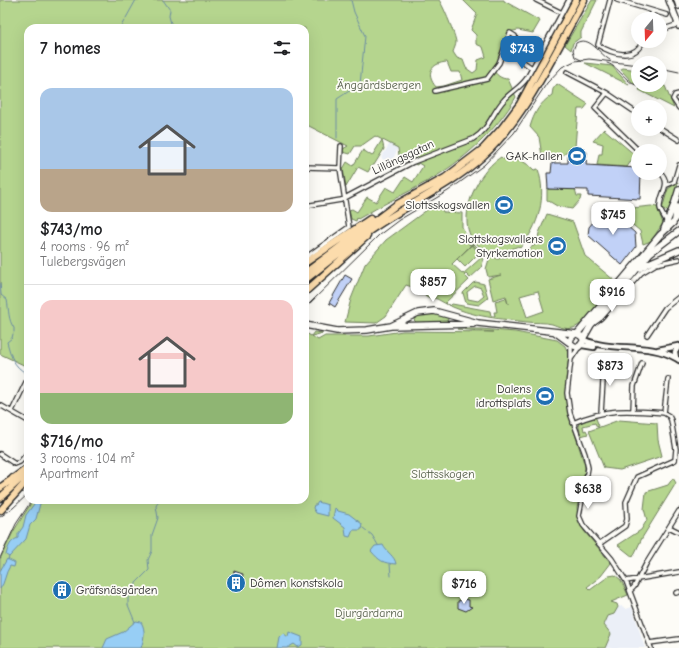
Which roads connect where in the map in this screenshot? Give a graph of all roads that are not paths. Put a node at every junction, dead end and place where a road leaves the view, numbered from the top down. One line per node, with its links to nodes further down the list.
1 (536, 0): 11 (street)
2 (569, 0): 11 (street)
3 (576, 0): 35 (main road)
4 (584, 0): 36 (main road)
5 (610, 0): 14 (street)
6 (617, 0): 10 (street)
7 (669, 0): 12 (main road)
8 (676, 0): 9 (main road)
9 (679, 6)
10 (653, 11)
11 (562, 13): 15 (street)
12 (679, 25): 13 (street)
13 (667, 28)
14 (638, 48)
15 (532, 68): 17 (street); 33 (street, Lillängsgatan)
16 (567, 72): 18 (street)
17 (435, 91)
18 (607, 94): 21 (street); 24 (street)
19 (679, 94): 20 (street)
20 (679, 108)
21 (631, 109)
22 (667, 132): 23 (street)
23 (679, 140)
24 (632, 144)
25 (341, 146): 28 (street)
26 (679, 165): 30 (street)
27 (309, 167): 28 (street)
28 (340, 168): 33 (street)
29 (665, 180): 30 (street)
30 (667, 185): 37 (street)
31 (679, 189): 37 (main road)
32 (679, 197): 37 (main road)
33 (345, 198): 34 (street, Lillängsgatan); 40 (street)
34 (309, 205)
35 (396, 205): 42 (main road); 43 (main road)
36 (387, 219): 44 (main road); 46 (main road)
37 (673, 221): 38 (main road); 53 (main road)
38 (679, 230): 45 (main road)
39 (679, 250): 45 (main road)
40 (309, 255)
41 (679, 259): 50 (street)
42 (309, 260)
43 (309, 270)
44 (309, 277)
45 (627, 281): 50 (main road)
46 (309, 288)
47 (679, 297): 54 (street)
48 (478, 323): 51 (main road); 51 (main road); 52 (main road)
49 (309, 324): 51 (main road)
50 (591, 325): 55 (main road)
51 (391, 326)
52 (555, 332): 53 (main road); 56 (main road)
53 (576, 334): 55 (main road); 56 (main road)
54 (647, 335)
55 (582, 343): 56 (main road); 58 (street); 59 (street)
56 (571, 344): 59 (street)
57 (679, 346): 58 (street); 61 (street)
58 (654, 350): 61 (street)
59 (571, 359): 71 (street)
60 (611, 360): 68 (street)
61 (678, 360)
62 (642, 363): 67 (street)
63 (668, 379): 69 (street)
64 (24, 386): 66 (street)
65 (0, 405): 66 (street)
66 (12, 411): 70 (street)
67 (632, 411): 68 (street); 69 (street)
68 (601, 413): 71 (street)
69 (664, 413): 84 (street)
70 (24, 418)
71 (574, 423): 84 (street)
72 (0, 454): 73 (street)
73 (24, 457)
74 (24, 471): 75 (main road)
75 (13, 478): 76 (main road); 77 (main road)
76 (22, 478): 79 (main road); 80 (main road)
77 (0, 488)
78 (24, 489): 80 (main road)
79 (0, 498)
80 (1, 510)
81 (679, 510): 82 (street)
82 (669, 527): 83 (street); 86 (street)
83 (679, 532)
84 (599, 544): 87 (street)
85 (679, 572): 86 (street)
86 (638, 578): 87 (street); 88 (street)
87 (626, 582): 88 (street)
88 (630, 590): 90 (street)
89 (679, 638): 90 (street)
90 (649, 643): 91 (street)
91 (651, 648)

